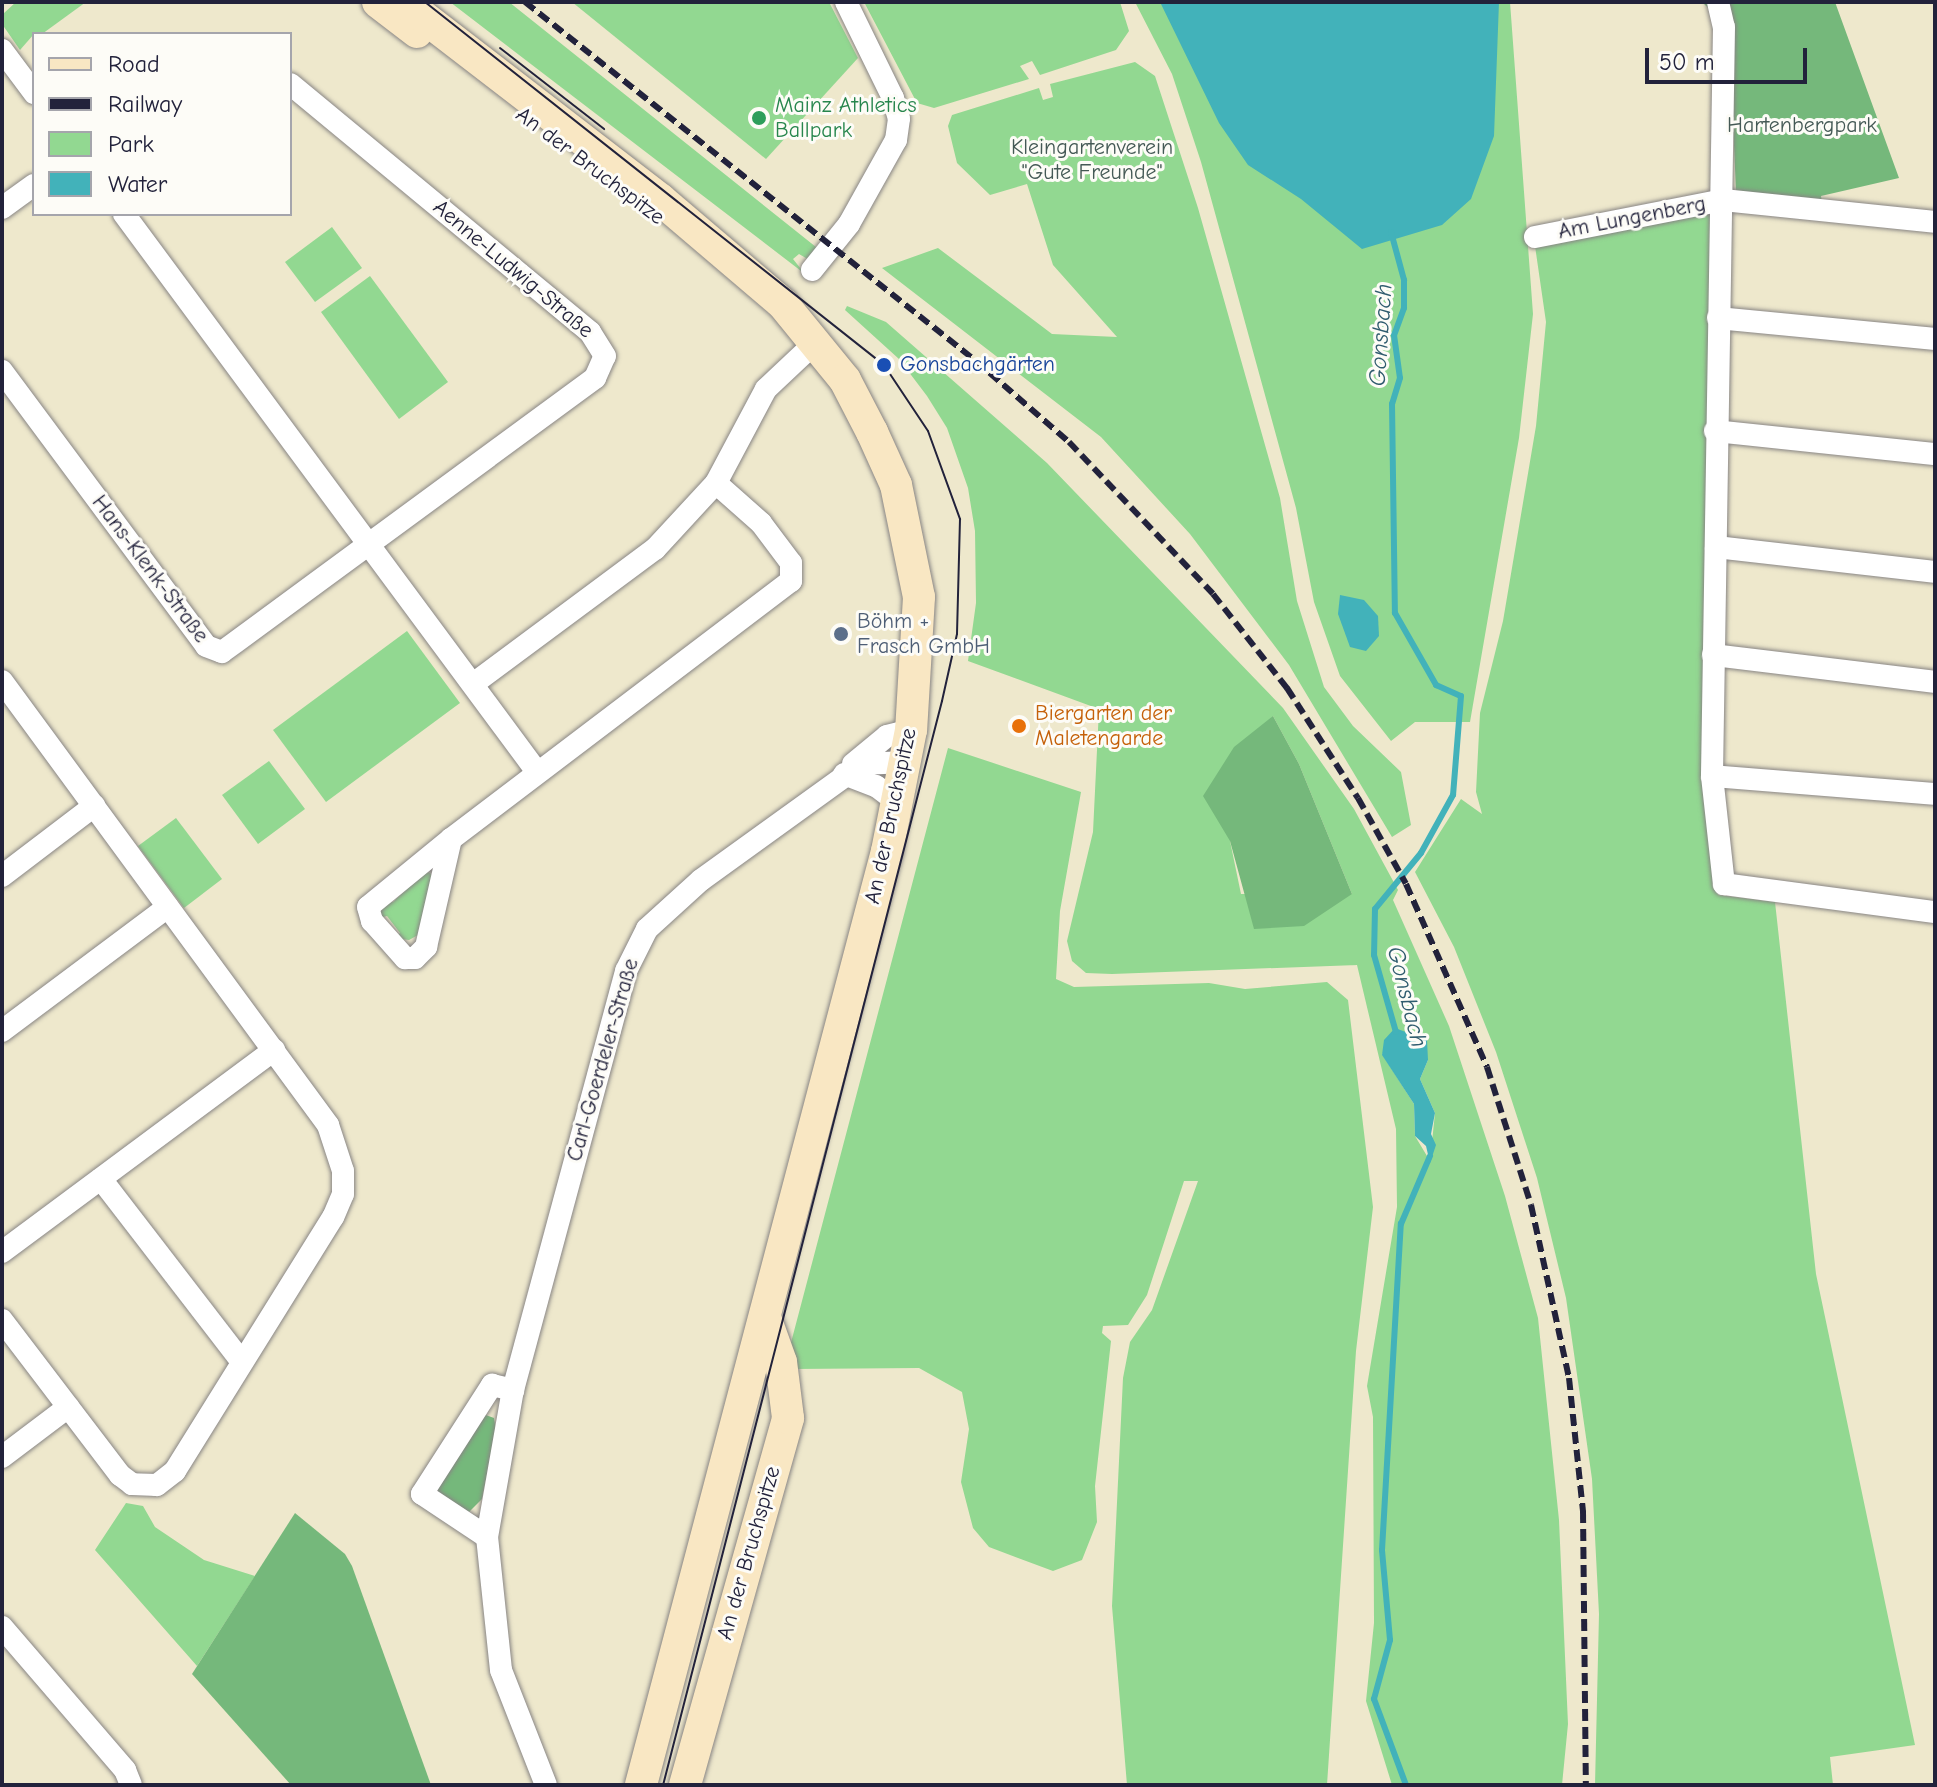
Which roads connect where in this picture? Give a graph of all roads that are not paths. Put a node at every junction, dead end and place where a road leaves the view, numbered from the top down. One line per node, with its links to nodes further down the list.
1 (378, 2): 16 (main road, An der Bruchspitze)
2 (404, 2): 16 (main road, An der Bruchspitze)
3 (846, 2): 14 (street)
4 (1718, 2): 9 (street, Am Lungenberg)
5 (2, 50): 7 (street)
6 (292, 86): 22 (street, Aenne-Ludwig-Straße)
7 (32, 90)
8 (32, 186): 10 (street)
9 (1723, 200): 12 (street); 13 (street, Am Lungenberg); 15 (street)
10 (2, 208)
11 (125, 216): 22 (street)
12 (1935, 222)
13 (1535, 237)
14 (812, 270)
15 (1718, 318): 17 (street); 19 (street)
16 (808, 336): 21 (street); 29 (main road, An der Bruchspitze)
17 (1935, 339)
18 (2, 371): 22 (street, Hans-Klenk-Straße)
19 (1715, 431): 20 (street); 23 (street)
20 (1935, 454)
21 (716, 483): 28 (street); 31 (street)
22 (370, 546): 28 (street)
23 (1716, 547): 24 (street); 25 (street)
24 (1935, 572)
25 (1713, 655): 27 (street); 33 (street)
26 (2, 681): 36 (street)
27 (1935, 682)
28 (473, 684): 31 (street)
29 (911, 730): 30 (main road, An der Bruchspitze); 32 (street, Carl-Goerdeler-Straße)
30 (905, 762): 32 (street, Carl-Goerdeler-Straße); 35 (main road, An der Bruchspitze)
31 (537, 772): 37 (street)
32 (844, 774): 35 (street); 48 (street, Carl-Goerdeler-Straße)
33 (1712, 776): 34 (street); 40 (street)
34 (1935, 794)
35 (897, 802): 46 (main road, An der Bruchspitze)
36 (94, 806): 38 (street); 39 (street)
37 (451, 839): 37 (street)
38 (2, 876)
39 (168, 907): 41 (street); 42 (street)
40 (1935, 912)
41 (2, 1031)
42 (274, 1050): 43 (street); 47 (street)
43 (101, 1179): 44 (street); 47 (street)
44 (2, 1252)
45 (2, 1320): 49 (street)
46 (766, 1320): 50 (main road, An der Bruchspitze); 51 (main road, An der Bruchspitze)
47 (242, 1362): 49 (street)
48 (513, 1390): 53 (street, Carl-Goerdeler-Straße); 53 (street)
49 (68, 1407): 52 (street)
50 (741, 1414): 51 (main road); 57 (main road, An der Bruchspitze)
51 (788, 1418): 58 (main road, An der Bruchspitze)
52 (2, 1457)
53 (487, 1537): 56 (street, Carl-Goerdeler-Straße)
54 (2, 1627): 55 (street)
55 (131, 1785)
56 (546, 1785)
57 (641, 1785)
58 (685, 1785)

